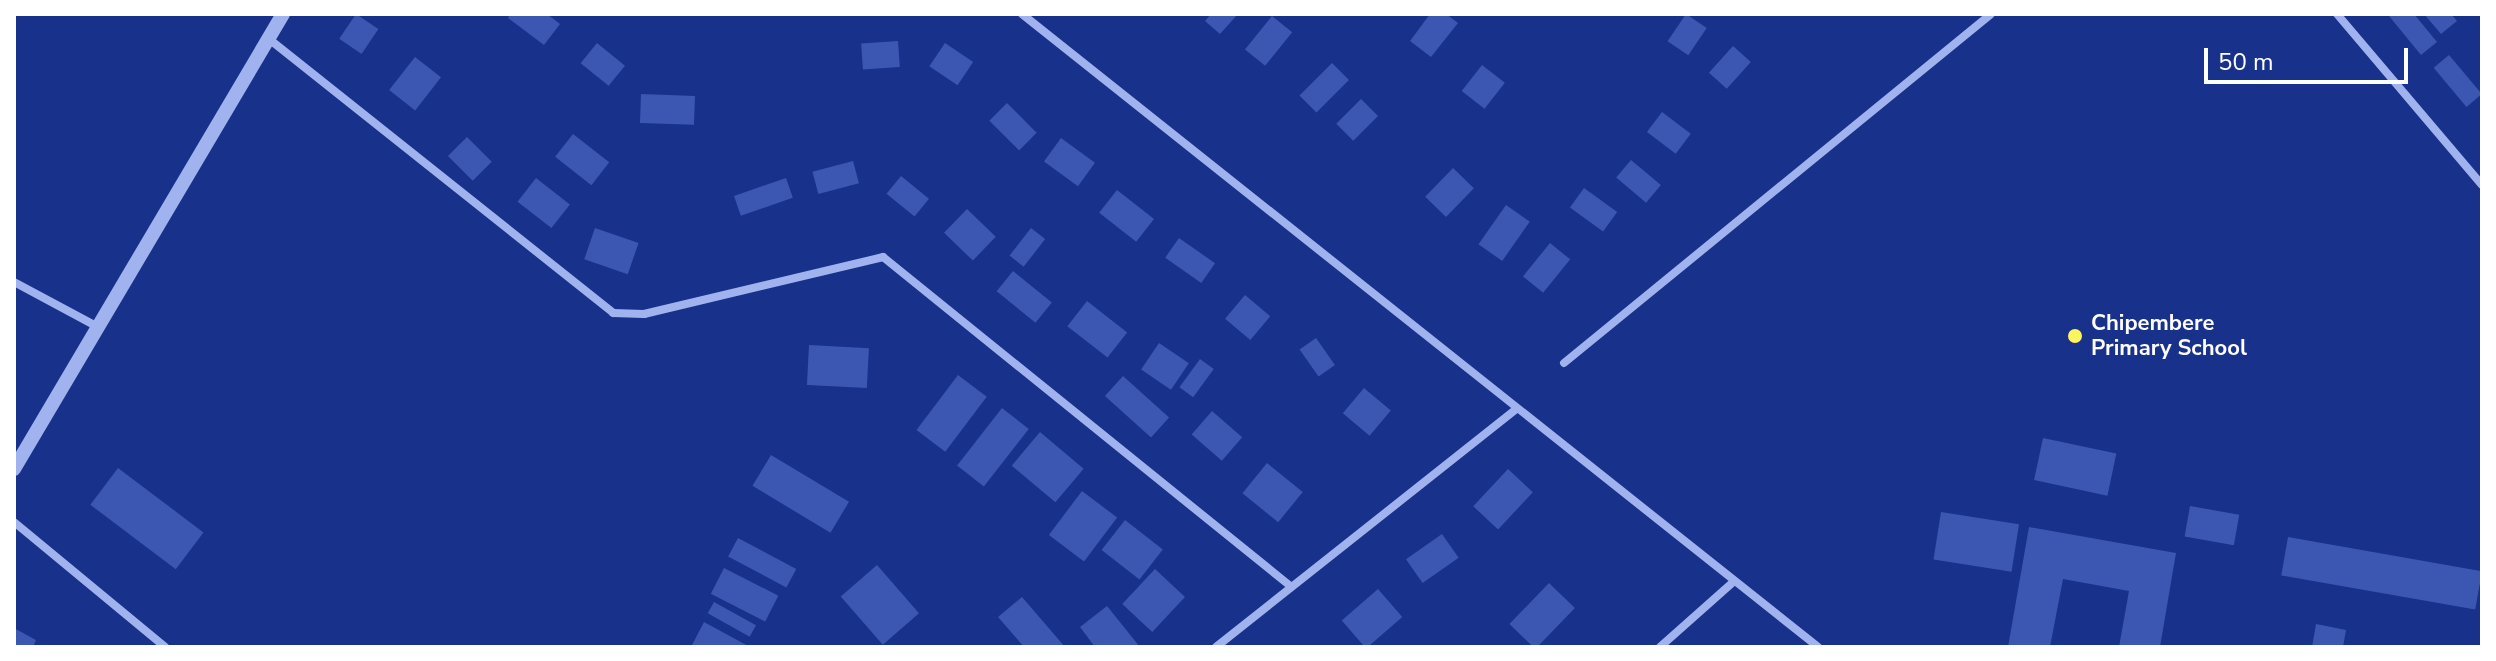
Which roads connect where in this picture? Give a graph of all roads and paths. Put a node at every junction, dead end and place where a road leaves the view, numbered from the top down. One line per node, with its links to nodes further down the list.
1 (283, 14): 5 (street)
2 (1022, 14): 10 (street)
3 (1991, 14): 9 (street)
4 (2337, 14): 6 (street)
5 (269, 39): 8 (street); 14 (street)
6 (2482, 185)
7 (14, 282): 8 (street)
8 (98, 327): 11 (street)
9 (1564, 363)
10 (1516, 409): 13 (street); 14 (street)
11 (14, 469)
12 (14, 522): 15 (street)
13 (1732, 583): 17 (street); 18 (street)
14 (1289, 585): 16 (street)
15 (165, 647)
16 (1216, 647)
17 (1660, 647)
18 (1818, 647)

